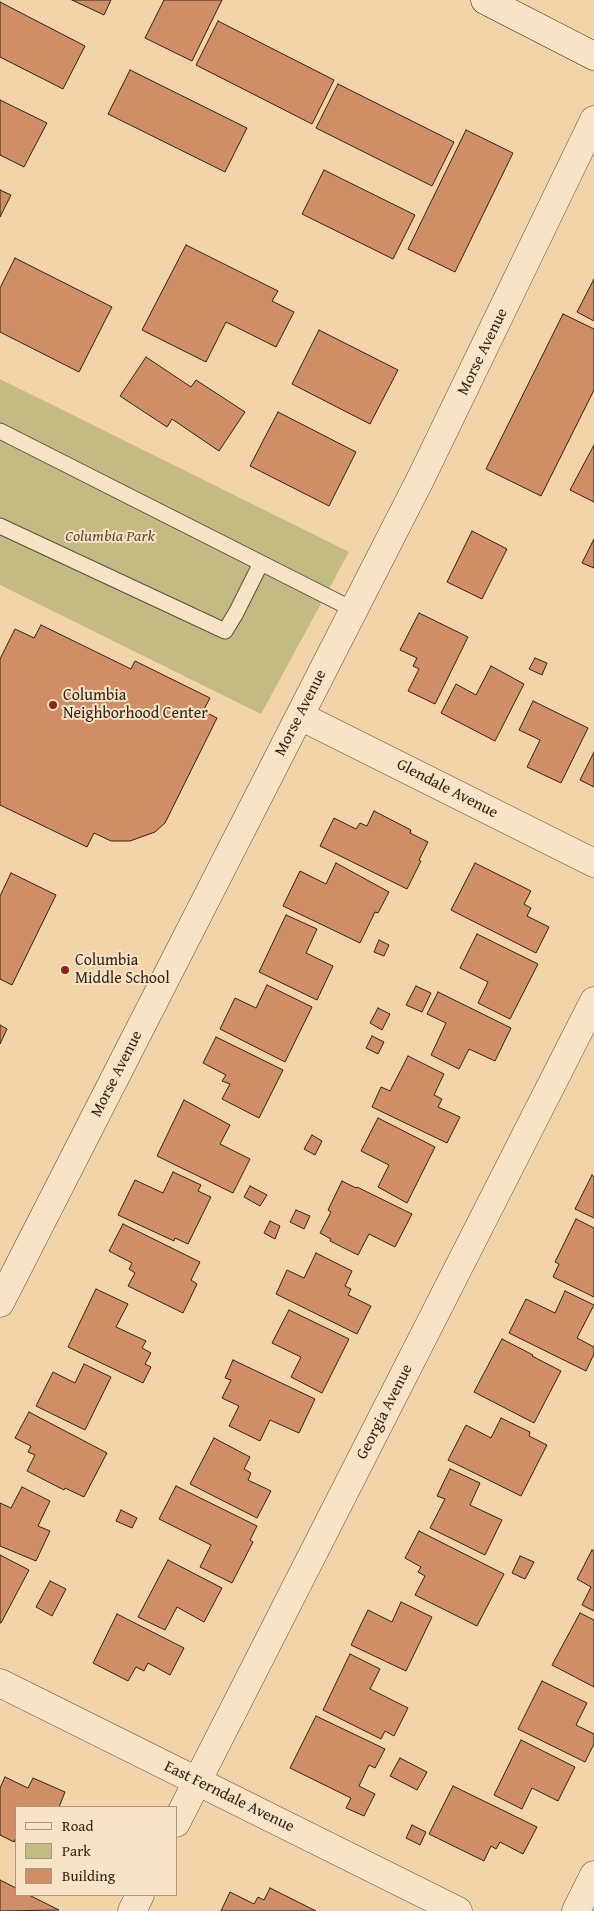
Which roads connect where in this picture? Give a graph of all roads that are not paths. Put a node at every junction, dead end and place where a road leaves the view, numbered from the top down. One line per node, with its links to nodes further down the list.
1 (485, 0): 2 (street)
2 (594, 56)
3 (594, 120): 7 (street, Morse Avenue)
4 (0, 431): 6 (lane)
5 (0, 526): 6 (lane)
6 (261, 563): 7 (lane)
7 (354, 610): 8 (street, Morse Avenue)
8 (300, 716): 9 (street, Glendale Avenue); 11 (street, Morse Avenue)
9 (594, 863)
10 (594, 1001): 13 (street, Georgia Avenue)
11 (0, 1303)
12 (0, 1683): 13 (street, East Ferndale Avenue)
13 (198, 1782): 14 (street, Georgia Avenue); 18 (street, East Ferndale Avenue)
14 (178, 1820)
15 (594, 1875): 19 (street)
16 (140, 1896): 17 (street)
17 (132, 1911)
18 (458, 1911)
19 (576, 1911)

